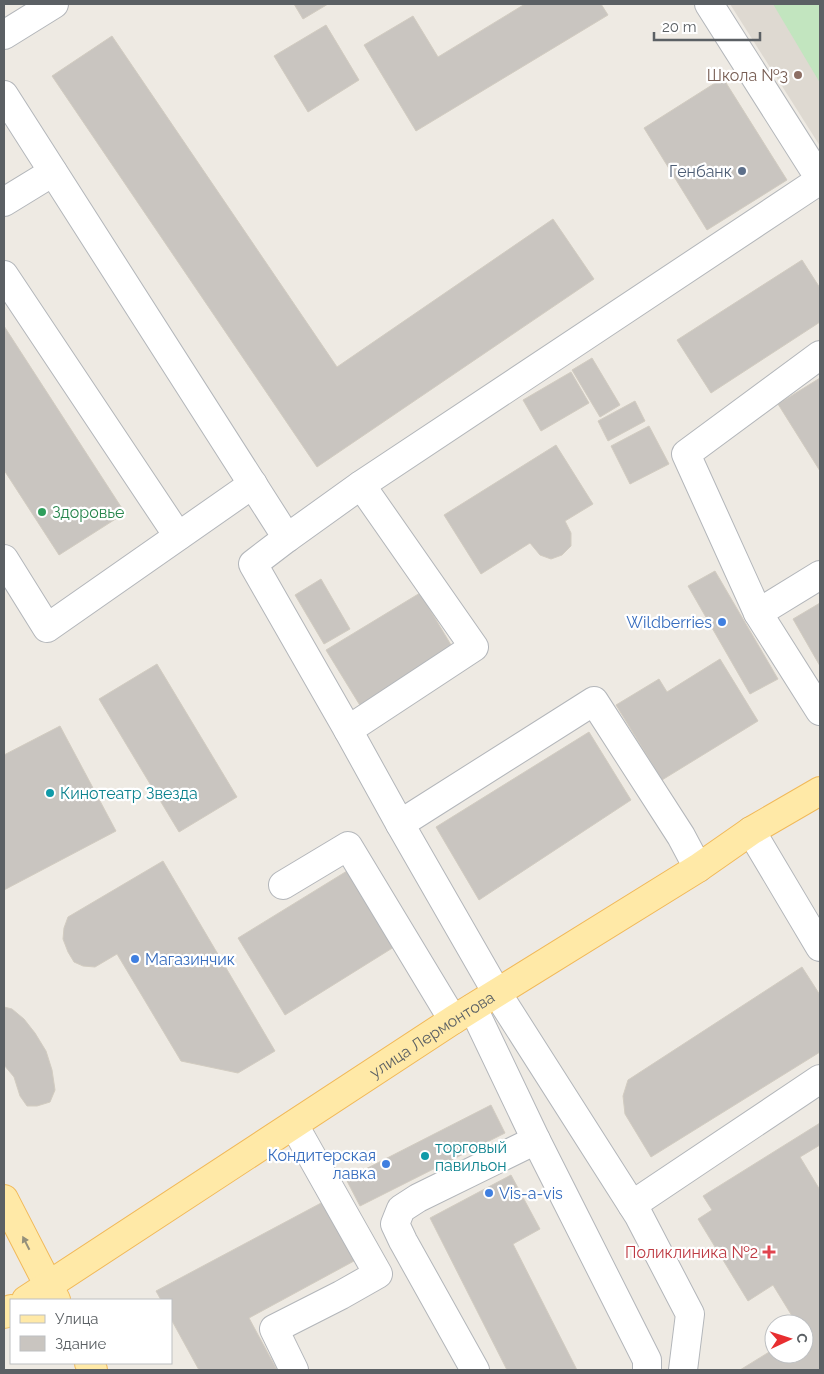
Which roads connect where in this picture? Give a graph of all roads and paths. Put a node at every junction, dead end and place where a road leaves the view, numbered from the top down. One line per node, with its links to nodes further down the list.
1 (54, 4): 3 (street)
2 (708, 4): 6 (street)
3 (4, 35)
4 (4, 95): 5 (street)
5 (53, 172): 7 (street); 10 (street)
6 (820, 180): 11 (street)
7 (4, 202)
8 (4, 275): 12 (street)
9 (820, 356): 16 (street)
10 (253, 484): 12 (street); 13 (street)
11 (361, 485): 13 (street); 18 (street)
12 (178, 536): 14 (street)
13 (287, 538): 18 (street)
14 (4, 559)
15 (820, 575): 16 (street)
16 (758, 613): 17 (street)
17 (820, 711)
18 (348, 730): 20 (street)
19 (820, 791): 21 (main road, улица Лермонтова)
20 (400, 824): 22 (street); 25 (street)
21 (750, 831): 22 (main road, улица Лермонтова); 24 (street)
22 (698, 868): 25 (main road, улица Лермонтова)
23 (283, 885): 26 (street)
24 (820, 947)
25 (497, 993): 26 (main road, улица Лермонтова); 31 (street)
26 (463, 1014): 28 (main road, улица Лермонтова); 29 (street)
27 (820, 1079): 31 (street)
28 (294, 1125): 32 (main road, улица Лермонтова); 34 (street)
29 (536, 1140): 35 (street); 36 (street)
30 (4, 1199): 32 (main road, one-way to 30)
31 (632, 1205): 37 (street)
32 (52, 1293): 33 (main road, улица Лермонтова)
33 (30, 1299)
34 (294, 1370)
35 (475, 1370)
36 (647, 1370)
37 (683, 1370)

